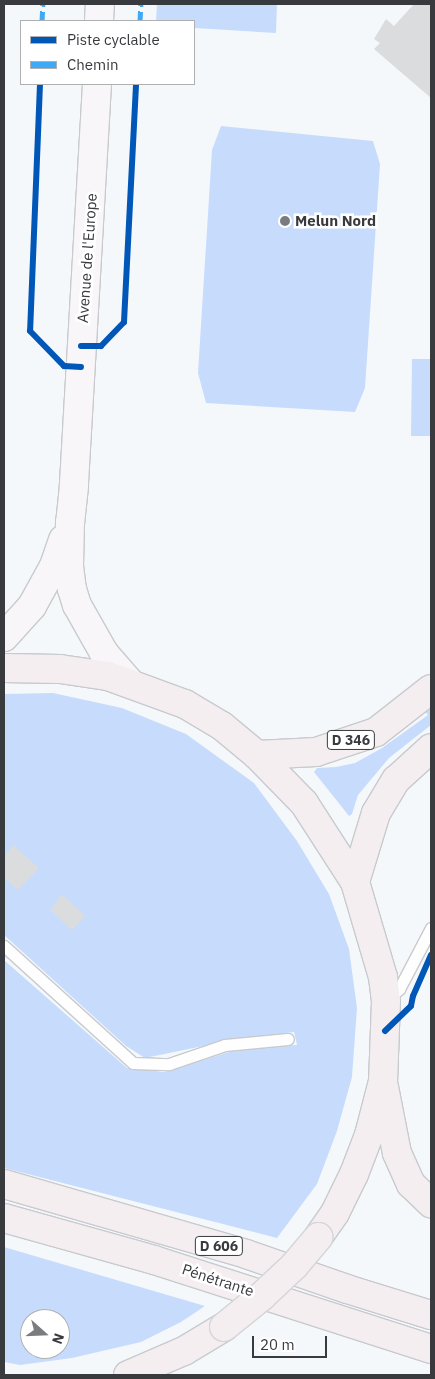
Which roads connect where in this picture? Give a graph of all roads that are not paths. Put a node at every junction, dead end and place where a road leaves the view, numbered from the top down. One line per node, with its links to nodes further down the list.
1 (100, 4): 2 (main road)
2 (100, 20)
3 (97, 85): 4 (main road, Avenue de l'Europe)
4 (70, 522): 5 (main road, Avenue de l'Europe); 7 (main road, Avenue de l'Europe)
5 (4, 637)
6 (4, 668): 7 (main road)
7 (130, 683): 10 (main road)
8 (431, 690): 10 (main road, D 346)
9 (431, 748): 11 (main road)
10 (257, 756): 11 (main road)
11 (355, 882): 14 (main road)
12 (431, 928): 14 (lane)
13 (4, 946): 15 (lane)
14 (386, 1001): 16 (main road)
15 (288, 1039)
16 (383, 1081): 18 (main road); 22 (main road, bridge)
17 (4, 1184): 20 (main road, D 606)
18 (431, 1203)
19 (4, 1218): 21 (main road, Pénétrante / D 606)
20 (431, 1315)
21 (431, 1349)
22 (134, 1375)

